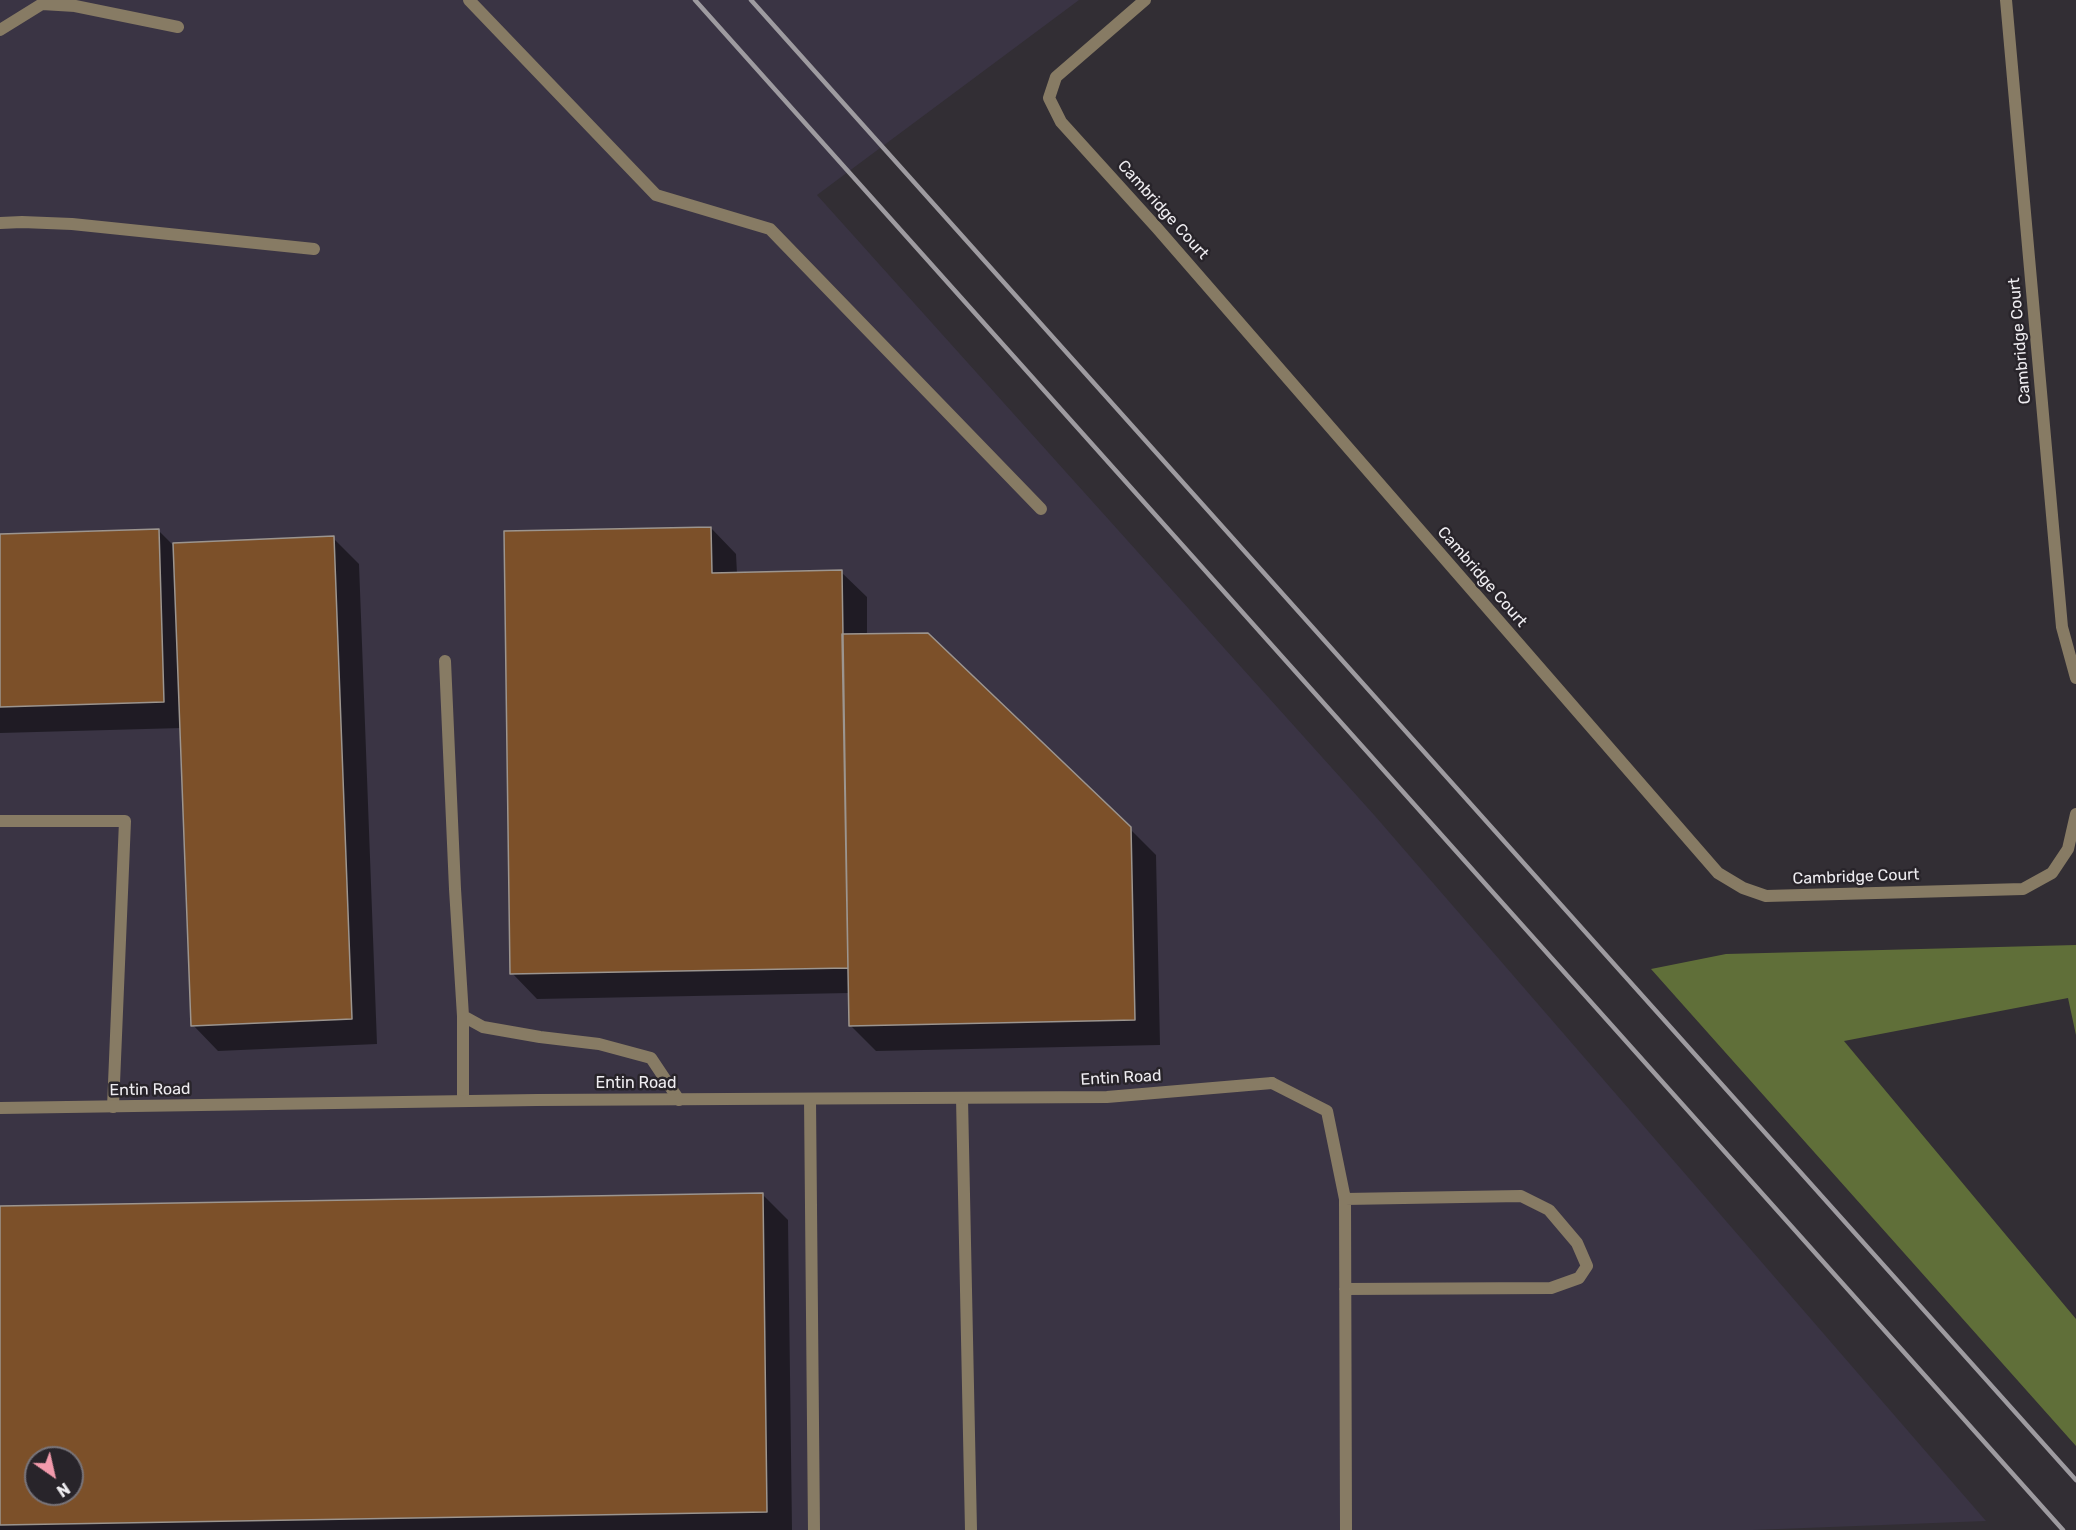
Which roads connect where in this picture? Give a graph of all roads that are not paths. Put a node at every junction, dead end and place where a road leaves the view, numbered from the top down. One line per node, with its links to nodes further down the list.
1 (469, 0): 8 (street)
2 (1145, 0): 11 (street, Cambridge Court)
3 (2006, 0): 10 (street, Cambridge Court)
4 (178, 27): 5 (street)
5 (0, 30)
6 (0, 223): 7 (street)
7 (314, 249)
8 (1041, 509)
9 (445, 661): 13 (street)
10 (2076, 678)
11 (2076, 814)
12 (0, 821): 18 (street)
13 (463, 1016): 16 (street); 17 (street)
14 (962, 1098): 15 (street, Entin Road); 20 (street, Entin Road); 23 (street)
15 (810, 1099): 16 (street, Entin Road); 22 (street)
16 (679, 1100): 17 (street, Entin Road)
17 (463, 1101): 18 (street, Entin Road)
18 (113, 1107): 19 (street, Entin Road)
19 (0, 1108)
20 (1345, 1199): 21 (street); 21 (street)
21 (1345, 1289): 24 (street)
22 (814, 1530)
23 (970, 1530)
24 (1346, 1530)

